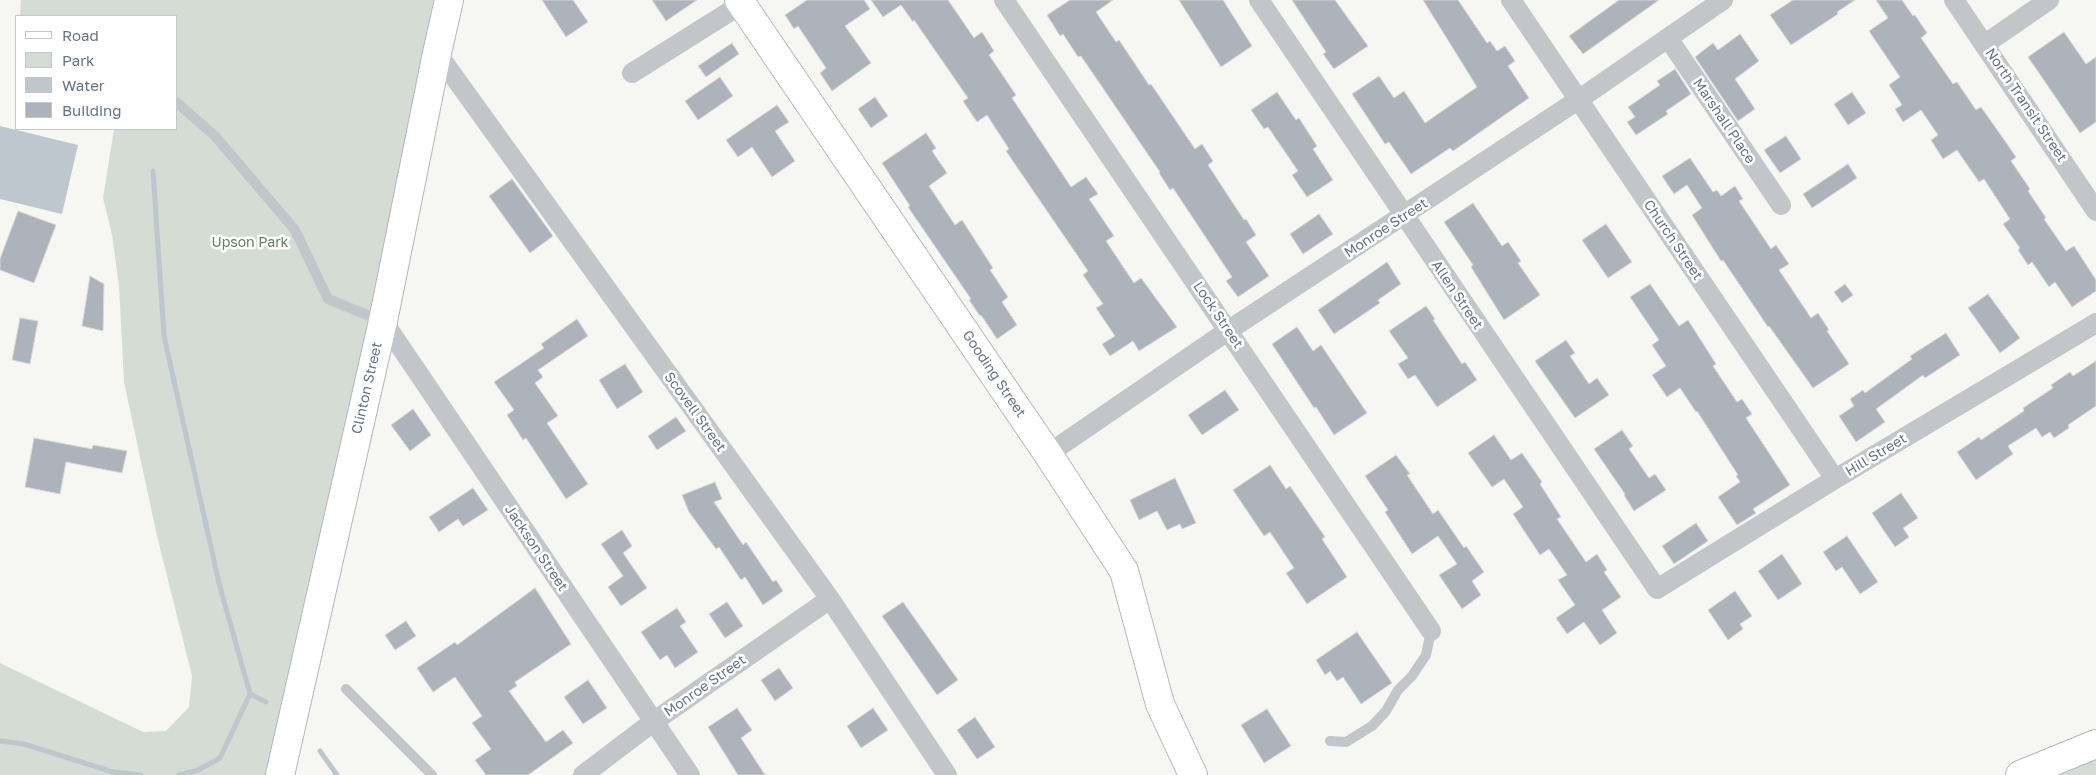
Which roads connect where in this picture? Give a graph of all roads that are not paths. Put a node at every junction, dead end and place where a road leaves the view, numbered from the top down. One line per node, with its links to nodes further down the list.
1 (449, 0): 11 (street, Clinton Street)
2 (1004, 0): 20 (street, Lock Street)
3 (1258, 0): 17 (street, Allen Street)
4 (1512, 0): 13 (street, Church Street)
5 (1722, 0): 9 (street, Monroe Street)
6 (1954, 0): 10 (street, North Transit Street)
7 (2050, 0): 10 (street)
8 (743, 1): 12 (street); 21 (street, Gooding Street)
9 (1668, 38): 13 (street, Monroe Street); 15 (street, Marshall Place)
10 (1985, 44): 16 (street, North Transit Street)
11 (437, 53): 18 (street, Clinton Street); 24 (street, Scovell Street)
12 (632, 73)
13 (1578, 100): 17 (street, Monroe Street); 22 (street, Church Street)
14 (178, 104): 18 (lane)
15 (1781, 205)
16 (2096, 211)
17 (1404, 216): 20 (street, Monroe Street); 23 (street, Allen Street)
18 (383, 321): 27 (street, Jackson Street); 30 (street, Clinton Street)
19 (2096, 323): 22 (street, Hill Street)
20 (1228, 330): 21 (street, Monroe Street); 25 (street, Lock Street)
21 (1048, 454): 35 (street, Gooding Street)
22 (1835, 479): 23 (street, Hill Street)
23 (1657, 589)
24 (830, 599): 27 (street, Monroe Street); 34 (street, Scovell Street)
25 (1430, 631): 28 (lane)
26 (346, 689): 31 (lane)
27 (653, 722): 32 (street, Monroe Street); 33 (street, Jackson Street)
28 (1330, 742)
29 (2096, 744): 36 (street)
30 (280, 775)
31 (432, 775)
32 (583, 775)
33 (690, 775)
34 (947, 775)
35 (1193, 775)
36 (2020, 775)

